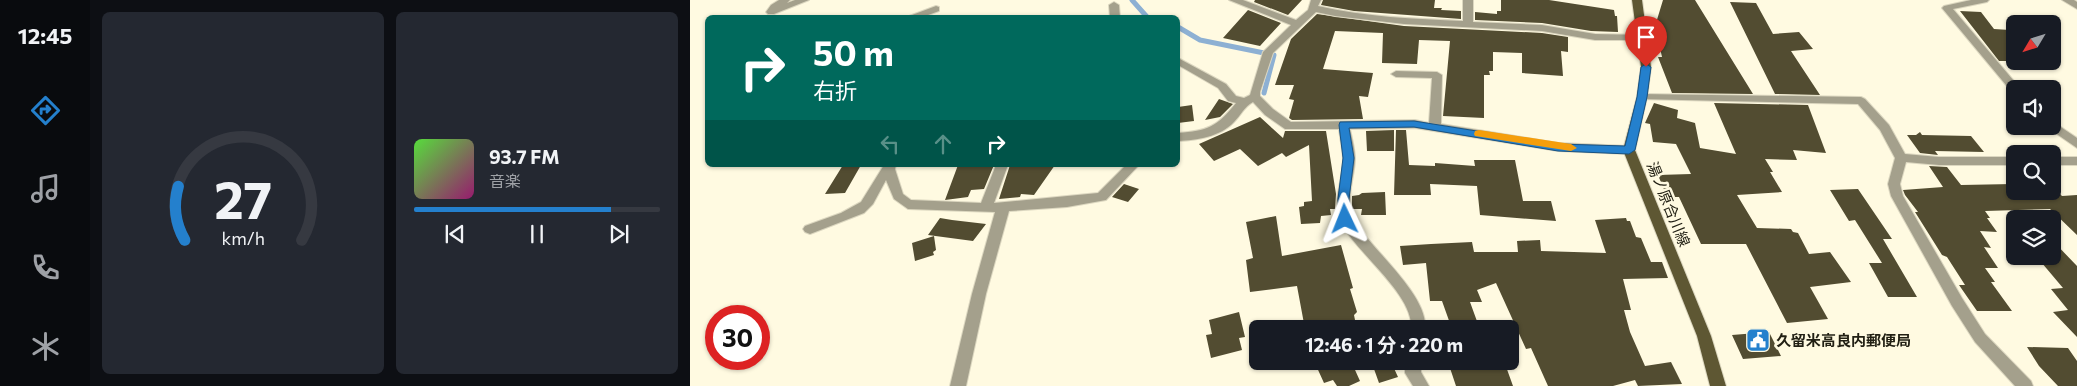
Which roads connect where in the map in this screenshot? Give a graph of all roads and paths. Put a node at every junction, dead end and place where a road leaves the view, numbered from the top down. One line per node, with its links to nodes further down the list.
1 (785, 0): 2 (street)
2 (804, 0)
3 (1234, 0): 14 (street)
4 (1468, 0): 15 (street)
5 (1637, 0): 16 (main road, 湯ノ原合川線)
6 (1984, 0): 19 (street)
7 (2067, 0): 10 (street)
8 (1315, 4): 14 (street); 15 (street)
9 (1114, 5): 13 (street)
10 (2077, 6)
11 (919, 15): 12 (street)
12 (934, 15)
13 (1115, 15)
14 (1297, 24): 21 (street)
15 (1468, 24): 16 (street)
16 (1641, 37): 20 (main road, 湯ノ原合川線)
17 (1180, 62): 21 (street)
18 (1396, 74): 23 (street)
19 (2007, 80)
20 (1642, 97): 27 (main road, 湯ノ原合川線); 28 (street)
21 (1249, 99): 22 (street); 25 (street)
22 (1344, 125): 23 (street); 38 (street)
23 (1435, 126): 27 (street)
24 (2061, 132): 26 (street)
25 (1180, 137)
26 (2077, 144)
27 (1629, 150): 42 (main road, 湯ノ原合川線)
28 (1901, 158): 29 (street); 43 (street)
29 (2006, 161)
30 (2061, 161): 31 (street)
31 (2077, 161)
32 (890, 167): 35 (street); 37 (street)
33 (1001, 167): 35 (street)
34 (1131, 167): 36 (street)
35 (986, 208): 36 (street)
36 (1003, 208): 40 (street)
37 (810, 228)
38 (1419, 320)
39 (1413, 370): 41 (street)
40 (958, 386)
41 (1421, 386)
42 (1718, 386)
43 (2025, 386)

